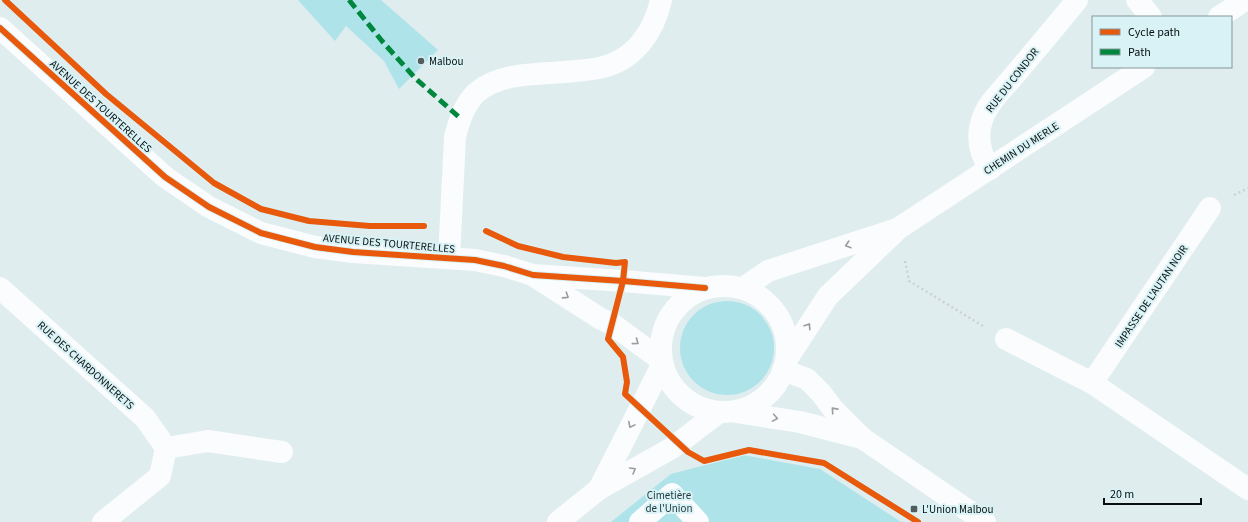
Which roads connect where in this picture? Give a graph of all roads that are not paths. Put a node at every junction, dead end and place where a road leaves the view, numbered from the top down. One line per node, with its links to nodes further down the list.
1 (661, 0): 12 (street)
2 (1077, 0): 9 (street, RUE DU CONDOR)
3 (1137, 0): 5 (street)
4 (1245, 0): 6 (street)
5 (1150, 16)
6 (1221, 16)
7 (0, 28): 12 (street, AVENUE DES TOURTERELLES)
8 (1142, 68): 9 (street, CHEMIN DU MERLE)
9 (990, 169): 11 (street, CHEMIN DU MERLE)
10 (1210, 208): 20 (street, IMPASSE DE L'AUTAN NOIR)
11 (899, 228): 16 (street, CHEMIN DU MERLE, one-way to 16); 19 (street, CHEMIN DU MERLE, one-way to 11)
12 (449, 258): 13 (street, AVENUE DES TOURTERELLES)
13 (534, 275): 15 (street, AVENUE DES TOURTERELLES); 18 (street, AVENUE DES TOURTERELLES, one-way to 18)
14 (0, 288): 23 (street, RUE DES CHARDONNERETS)
15 (705, 288): 16 (street); 18 (street)
16 (743, 288): 19 (street)
17 (1006, 339): 20 (street)
18 (661, 362): 21 (street); 25 (street, one-way to 25)
19 (785, 365): 21 (street); 22 (street, one-way to 19)
20 (1092, 383): 26 (street)
21 (727, 412): 22 (street, one-way to 22); 25 (street, one-way to 21)
22 (862, 438): 31 (street)
23 (166, 448): 24 (street); 27 (street)
24 (282, 452)
25 (599, 489): 28 (street)
26 (1248, 489)
27 (103, 522)
28 (558, 522)
29 (640, 522): 30 (street)
30 (698, 522)
31 (985, 522)

